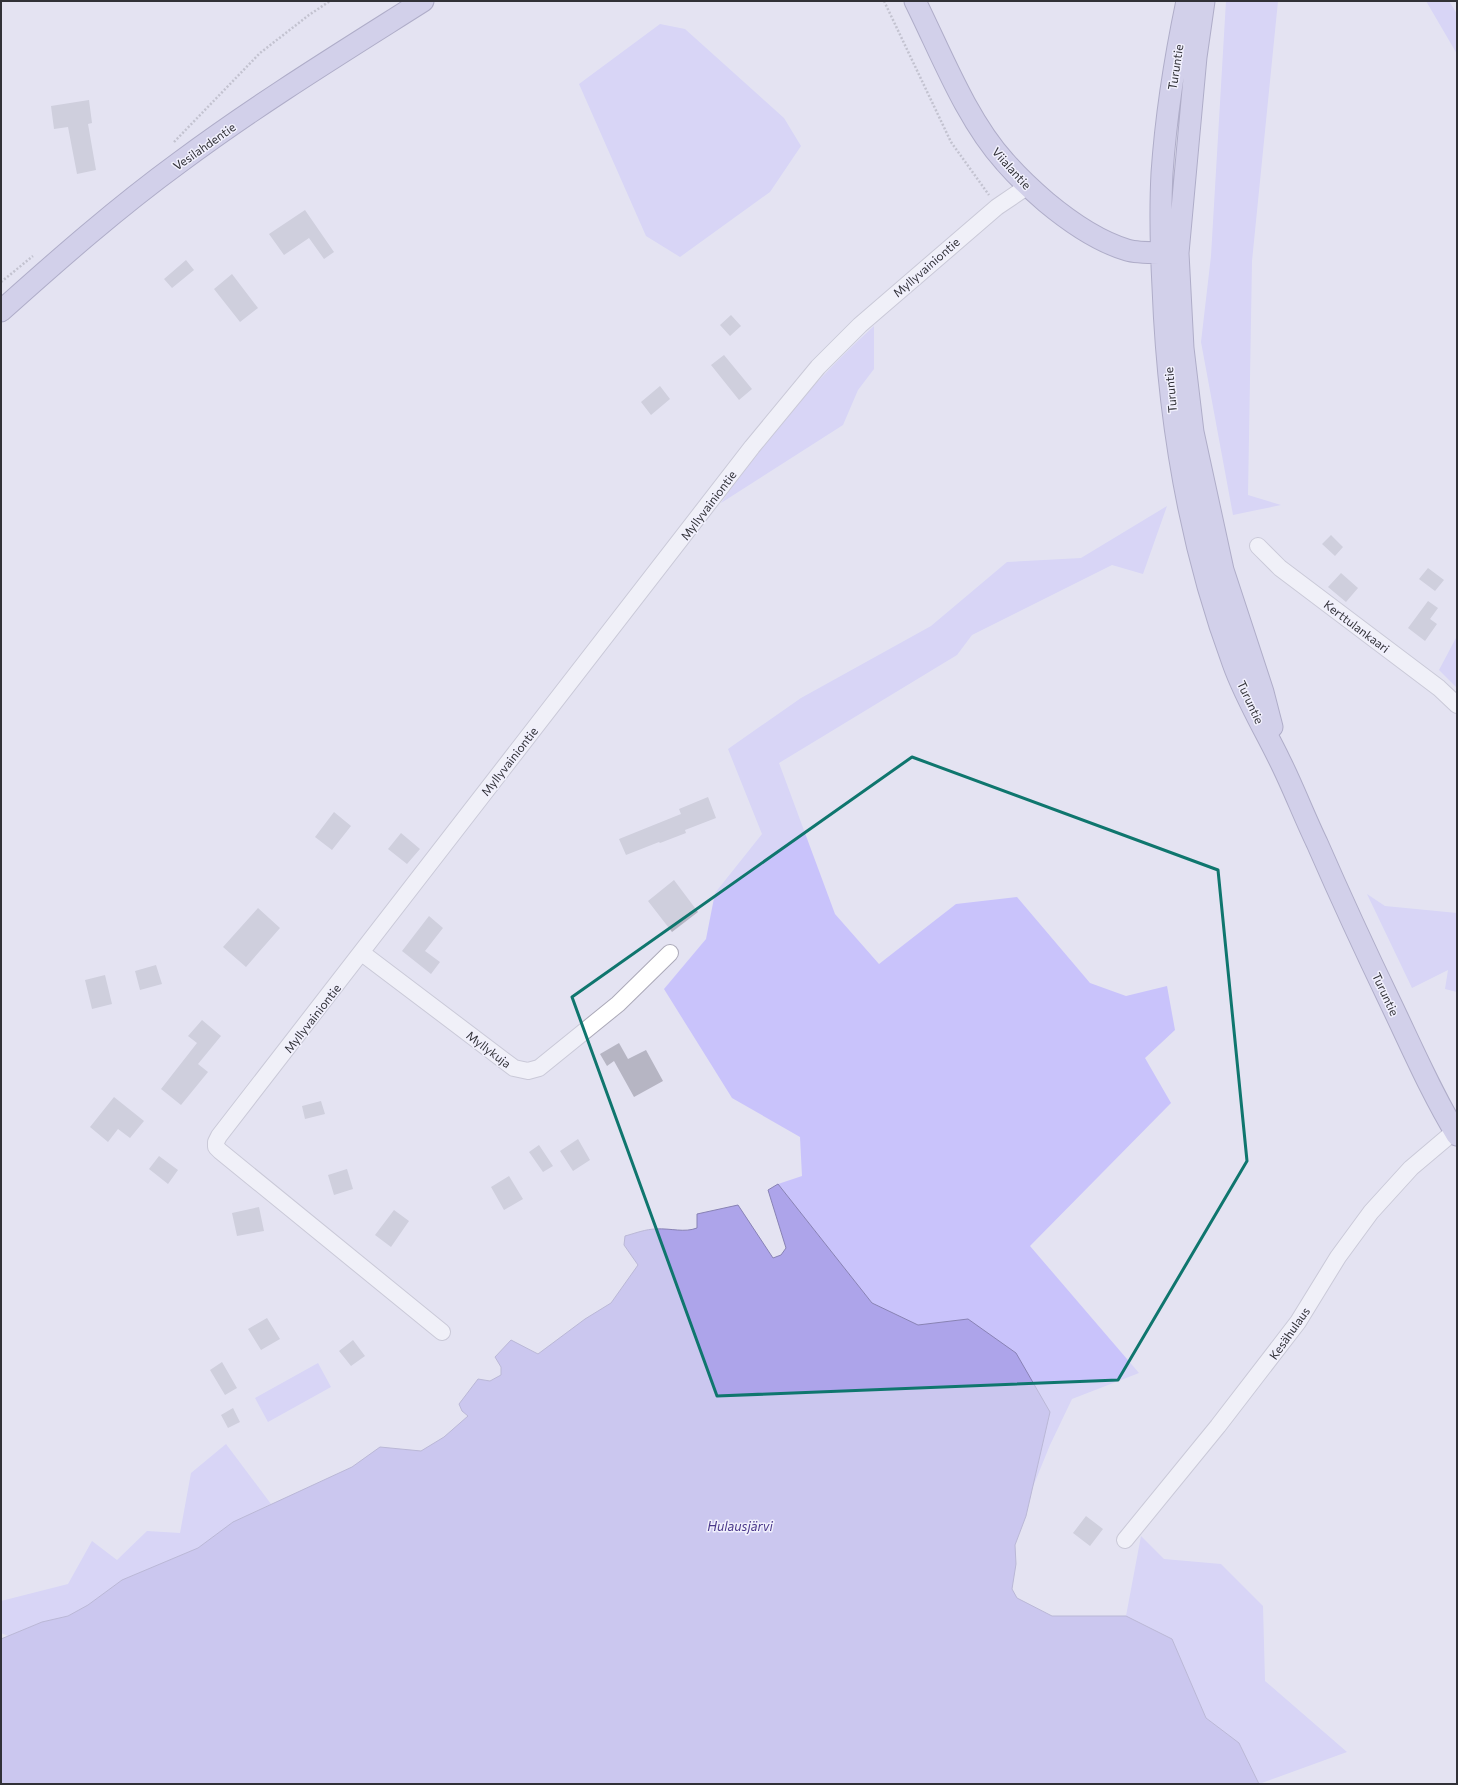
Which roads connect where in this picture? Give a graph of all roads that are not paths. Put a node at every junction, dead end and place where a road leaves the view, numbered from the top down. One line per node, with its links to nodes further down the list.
1 (423, 1): 7 (main road, Vesilahdentie)
2 (915, 1): 5 (main road, Viialantie)
3 (1188, 1): 6 (main road, Turuntie)
4 (1204, 1): 6 (main road, Turuntie)
5 (1028, 186): 6 (main road, Viialantie); 10 (street, Myllyvainiontie)
6 (1170, 252): 12 (main road, Turuntie)
7 (1, 311)
8 (1258, 546): 9 (street, Kerttulankaari)
9 (1457, 705)
10 (362, 953): 11 (street, Myllykuja); 13 (street, Myllyvainiontie)
11 (670, 953)
12 (1456, 1132): 14 (street, Kesähulaus)
13 (442, 1332)
14 (1125, 1540)

